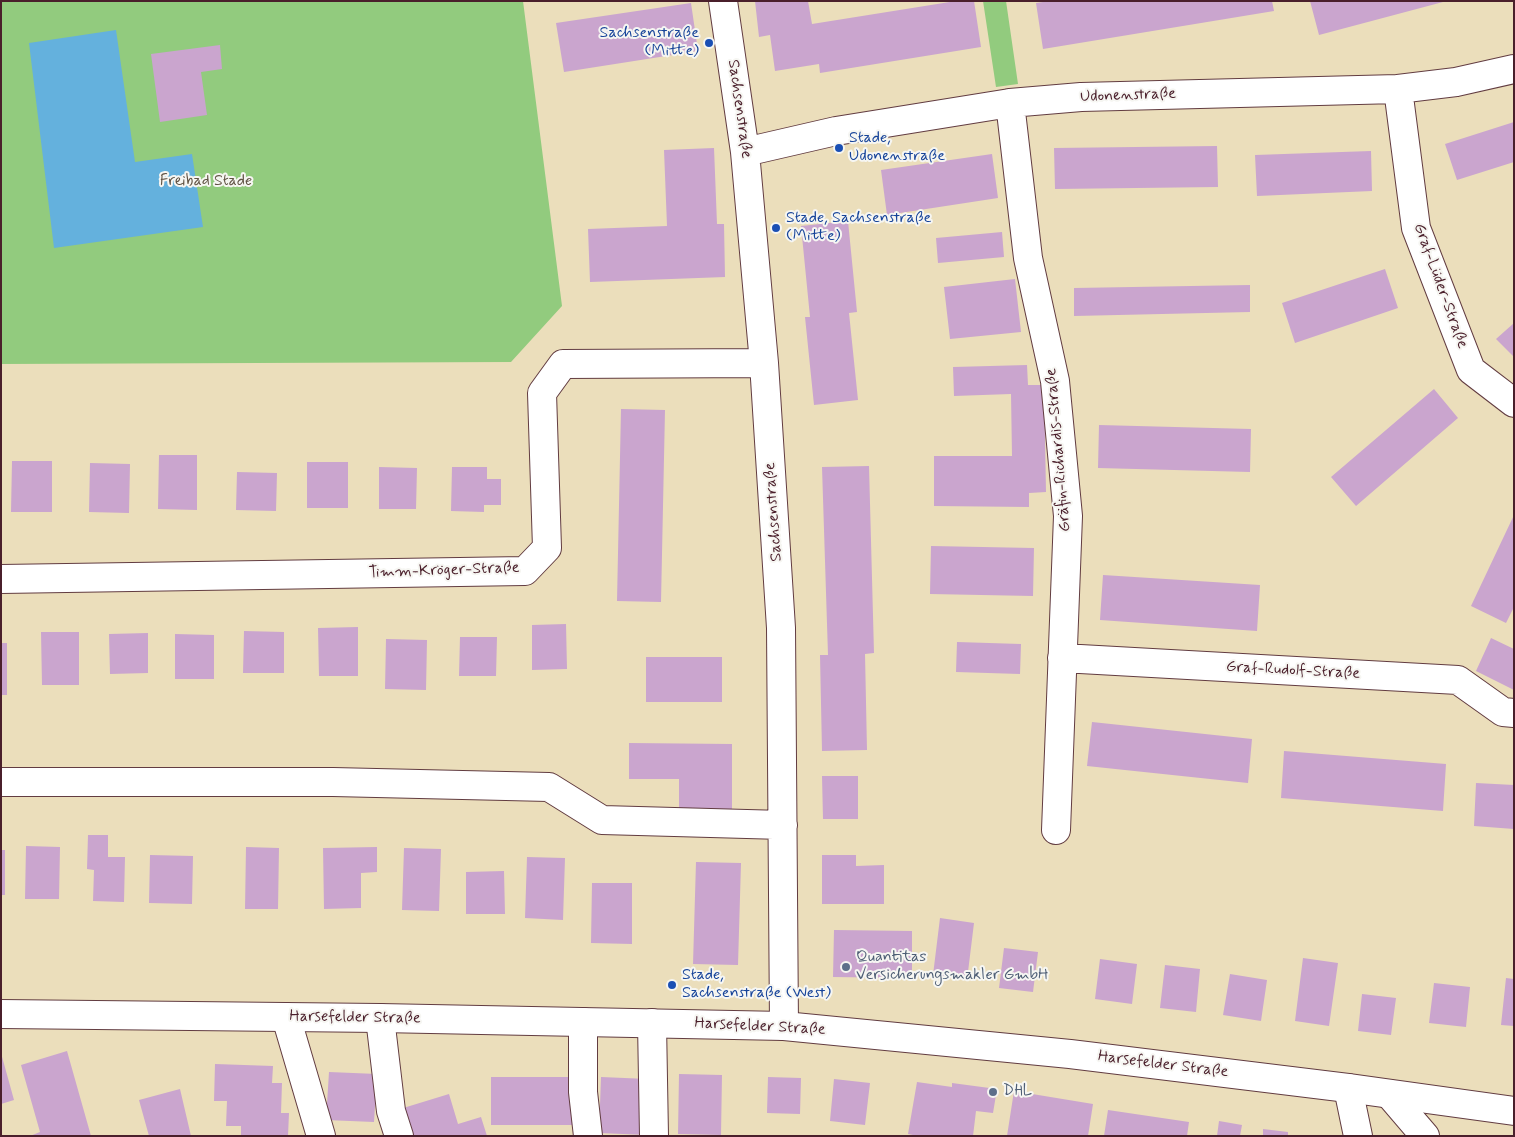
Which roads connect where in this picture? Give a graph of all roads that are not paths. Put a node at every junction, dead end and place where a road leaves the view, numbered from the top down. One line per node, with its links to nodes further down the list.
1 (723, 1): 5 (street, Sachsenstraße)
2 (1514, 69): 3 (street, Udonenstraße)
3 (1398, 89): 4 (street, Udonenstraße); 7 (street, Graf-Lüder-Straße)
4 (1010, 103): 5 (street, Udonenstraße); 9 (street, Gräfin-Richardis-Straße)
5 (745, 152): 6 (street, Sachsenstraße)
6 (764, 362): 8 (street, Timm-Kröger-Straße); 12 (street, Sachsenstraße)
7 (1514, 403)
8 (1, 579)
9 (1062, 658): 10 (street, Graf-Rudolf-Straße); 13 (street, Gräfin-Richardis-Straße)
10 (1514, 713)
11 (1, 782): 12 (street)
12 (783, 825): 19 (street, Sachsenstraße)
13 (1056, 830)
14 (1, 1014): 15 (street, Harsefelder Straße)
15 (286, 1017): 16 (street, Harsefelder Straße); 23 (street)
16 (380, 1018): 17 (street, Harsefelder Straße); 24 (street)
17 (583, 1022): 18 (street, Harsefelder Straße); 25 (street)
18 (652, 1023): 19 (street, Harsefelder Straße); 26 (street)
19 (784, 1026): 20 (street, Harsefelder Straße)
20 (1348, 1088): 21 (street, Harsefelder Straße); 27 (street)
21 (1389, 1094): 22 (street, Harsefelder Straße); 28 (street)
22 (1514, 1112)
23 (321, 1136)
24 (399, 1136)
25 (588, 1136)
26 (654, 1136)
27 (1358, 1136)
28 (1425, 1136)

